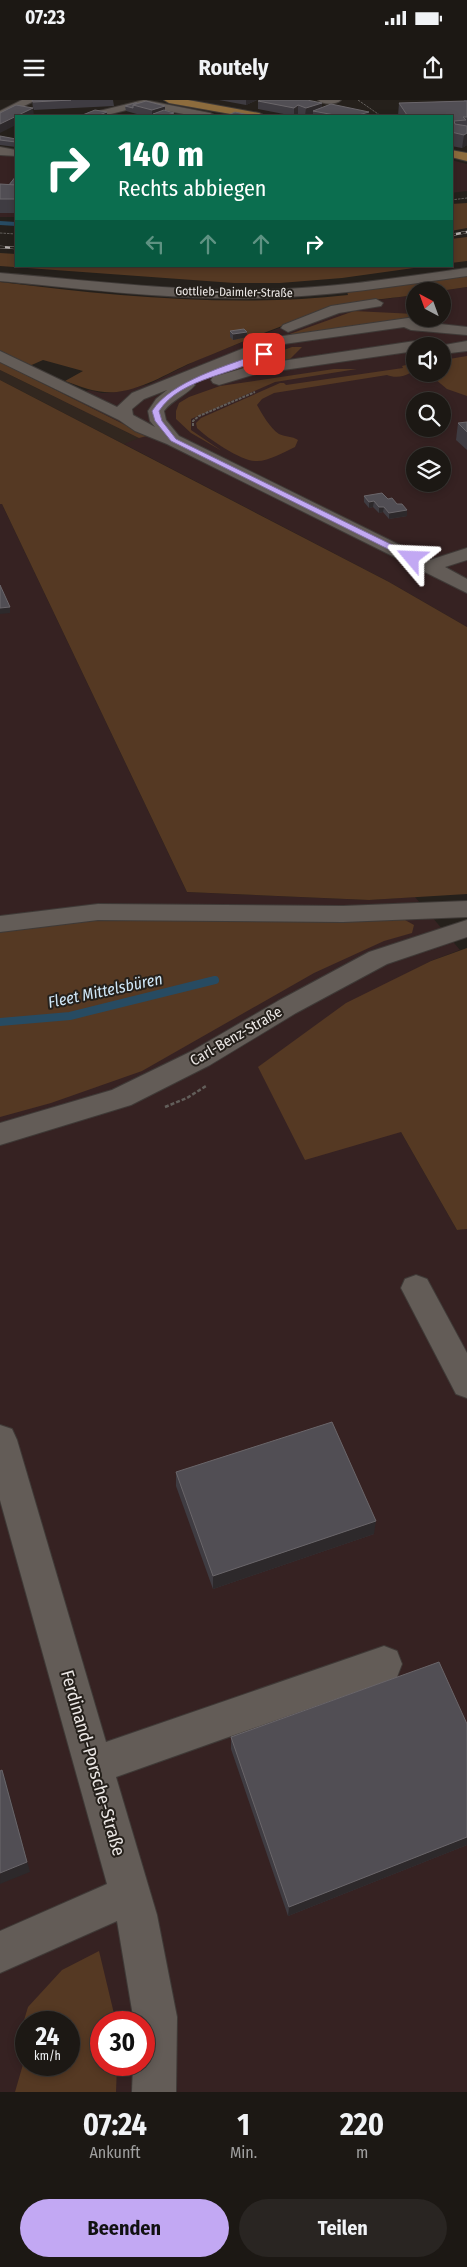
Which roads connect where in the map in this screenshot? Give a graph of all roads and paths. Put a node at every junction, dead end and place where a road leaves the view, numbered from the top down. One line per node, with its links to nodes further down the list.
1 (31, 100): 7 (street)
2 (169, 100): 6 (main road)
3 (323, 100): 4 (street)
4 (336, 100)
5 (358, 100): 11 (path)
6 (185, 101): 10 (main road)
7 (0, 115)
8 (95, 115): 9 (street)
9 (205, 115)
10 (253, 115)
11 (380, 115)
12 (0, 151): 13 (street)
13 (15, 153)
14 (453, 153): 15 (main road)
15 (467, 156)
16 (467, 198): 17 (path)
17 (453, 200)
18 (0, 233): 19 (path)
19 (15, 234)
20 (467, 272): 21 (street, Gottlieb-Daimler-Straße)
21 (0, 277)
22 (387, 302): 25 (street)
23 (406, 322): 25 (street)
24 (467, 330): 27 (street)
25 (277, 336): 37 (street)
26 (467, 339): 28 (street)
27 (321, 340): 34 (street); 36 (street)
28 (451, 341)
29 (467, 346): 31 (street)
30 (406, 348): 34 (street)
31 (451, 349)
32 (406, 355): 34 (street)
33 (0, 356): 37 (street)
34 (285, 369): 36 (street)
35 (257, 391): 38 (path)
36 (161, 402): 39 (street)
37 (125, 417): 39 (street)
38 (196, 432)
39 (173, 440): 41 (street)
40 (467, 554): 41 (street)
41 (429, 566): 42 (street)
42 (467, 587)
43 (467, 909): 44 (street)
44 (0, 924)
45 (467, 928): 46 (street, Carl-Benz-Straße)
46 (0, 1134)
47 (416, 1288): 48 (street)
48 (467, 1384)
49 (0, 1440): 51 (street, Ferdinand-Porsche-Straße)
50 (384, 1664): 51 (street)
51 (93, 1766): 52 (street, Ferdinand-Porsche-Straße)
52 (130, 1894): 53 (street); 54 (street, Ferdinand-Porsche-Straße)
53 (0, 1952)
54 (154, 2092)

